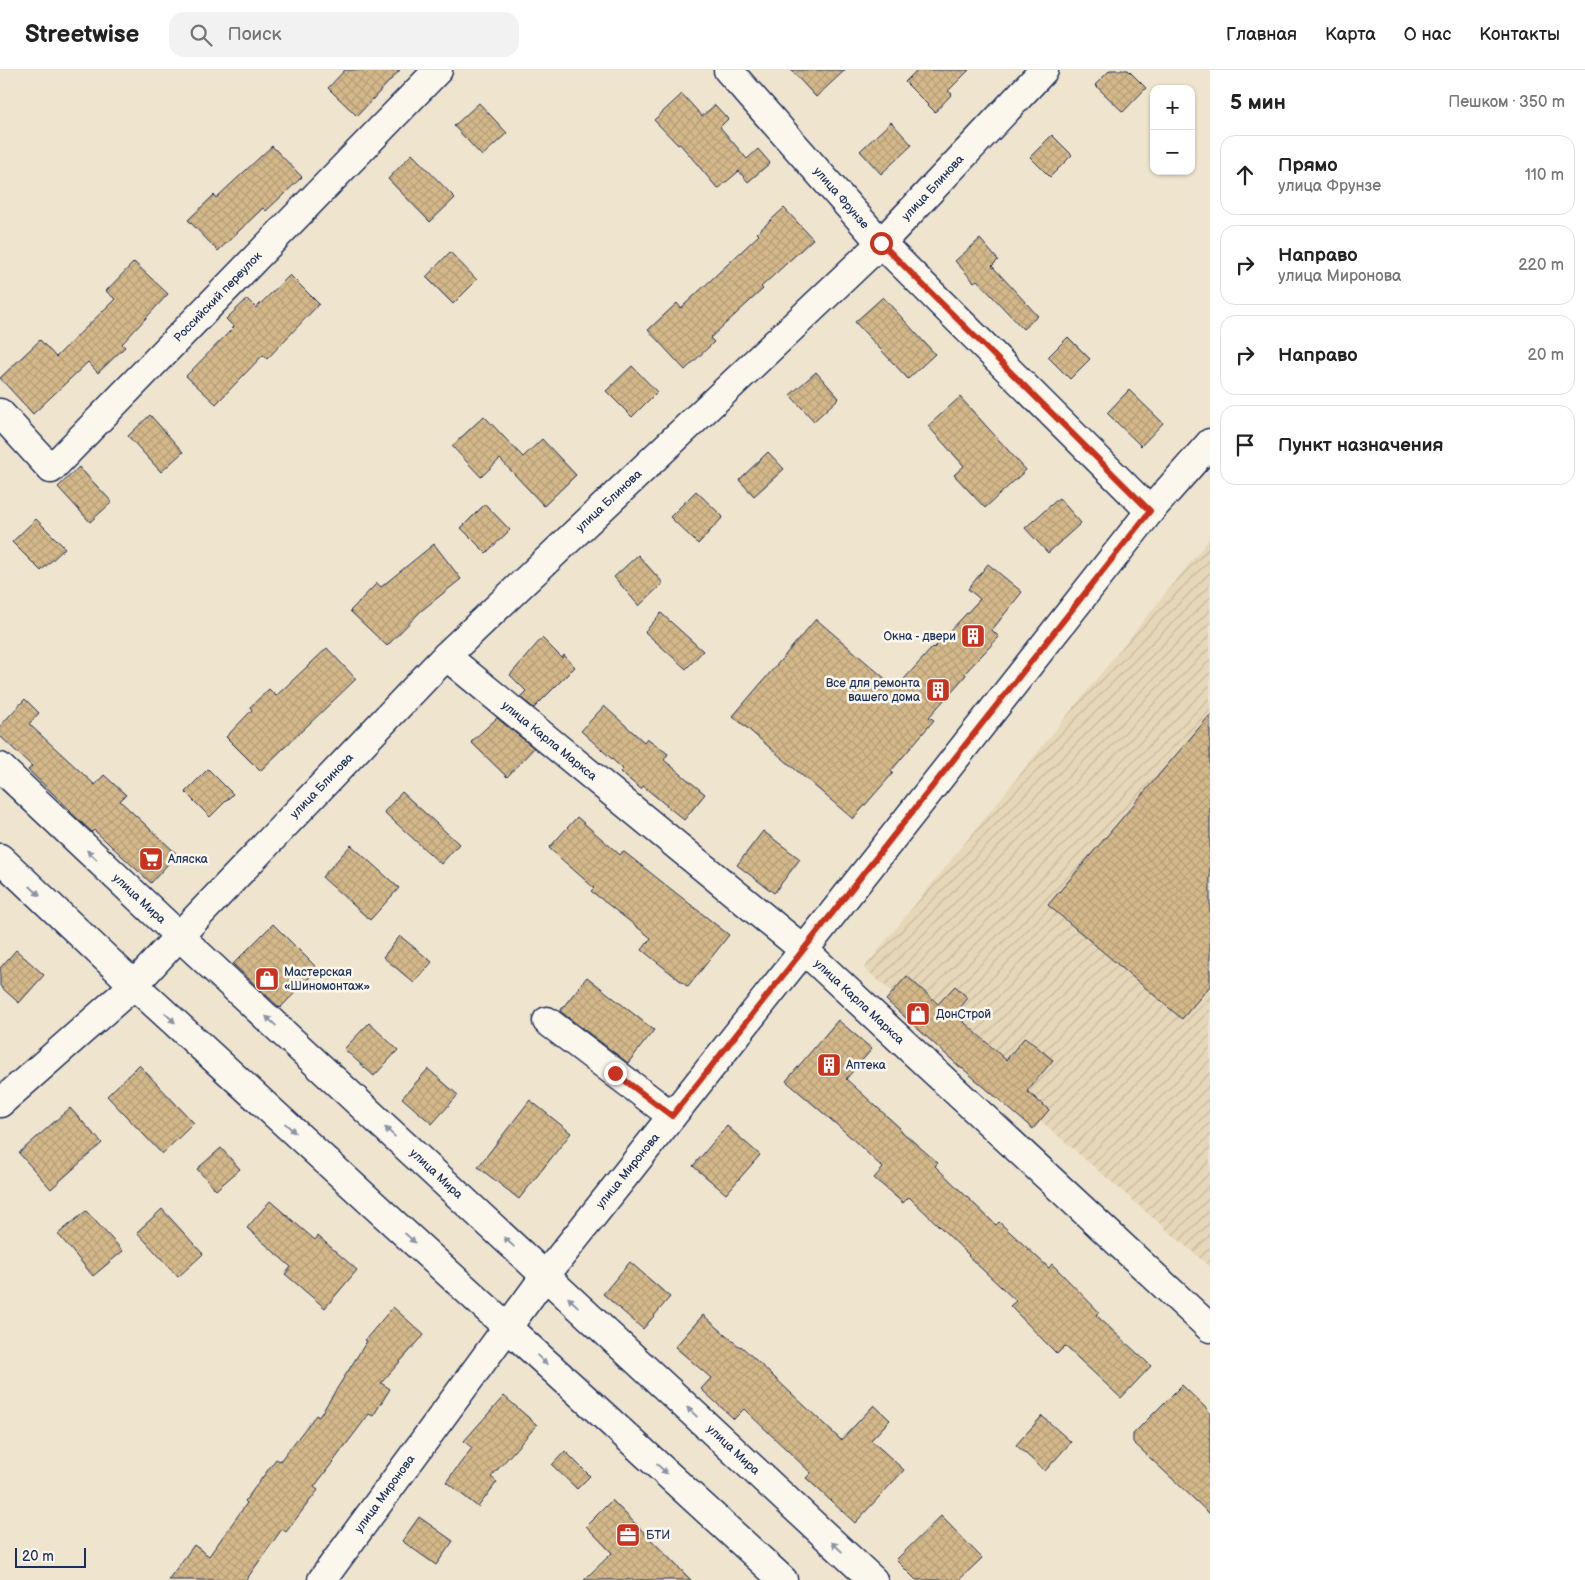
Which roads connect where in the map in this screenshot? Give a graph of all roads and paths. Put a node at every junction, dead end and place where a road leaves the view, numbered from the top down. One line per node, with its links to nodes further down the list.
1 (438, 70): 5 (street, Российский переулок)
2 (728, 70): 4 (street, улица Фрунзе)
3 (1044, 70): 4 (street, улица Блинова)
4 (881, 243): 7 (street, улица Фрунзе); 8 (street, улица Блинова)
5 (0, 413)
6 (1210, 443): 7 (street, улица Миронова)
7 (1150, 511): 12 (street, улица Миронова)
8 (446, 656): 11 (street, улица Блинова); 12 (street, улица Карла Маркса)
9 (0, 768): 11 (street, улица Мира, one-way to 9)
10 (0, 858): 13 (street, one-way to 13)
11 (179, 936): 13 (street, улица Блинова); 17 (street, улица Мира, one-way to 11)
12 (804, 950): 16 (street, улица Миронова); 19 (street, улица Карла Маркса)
13 (134, 985): 15 (street); 18 (street, one-way to 18)
14 (547, 1021): 16 (street)
15 (0, 1103)
16 (672, 1116): 17 (street, улица Миронова)
17 (545, 1276): 18 (street, улица Миронова); 22 (street, улица Мира, one-way to 17)
18 (506, 1327): 20 (street, улица Миронова); 21 (street, one-way to 21)
19 (1210, 1328)
20 (322, 1580)
21 (783, 1580)
22 (873, 1580)

